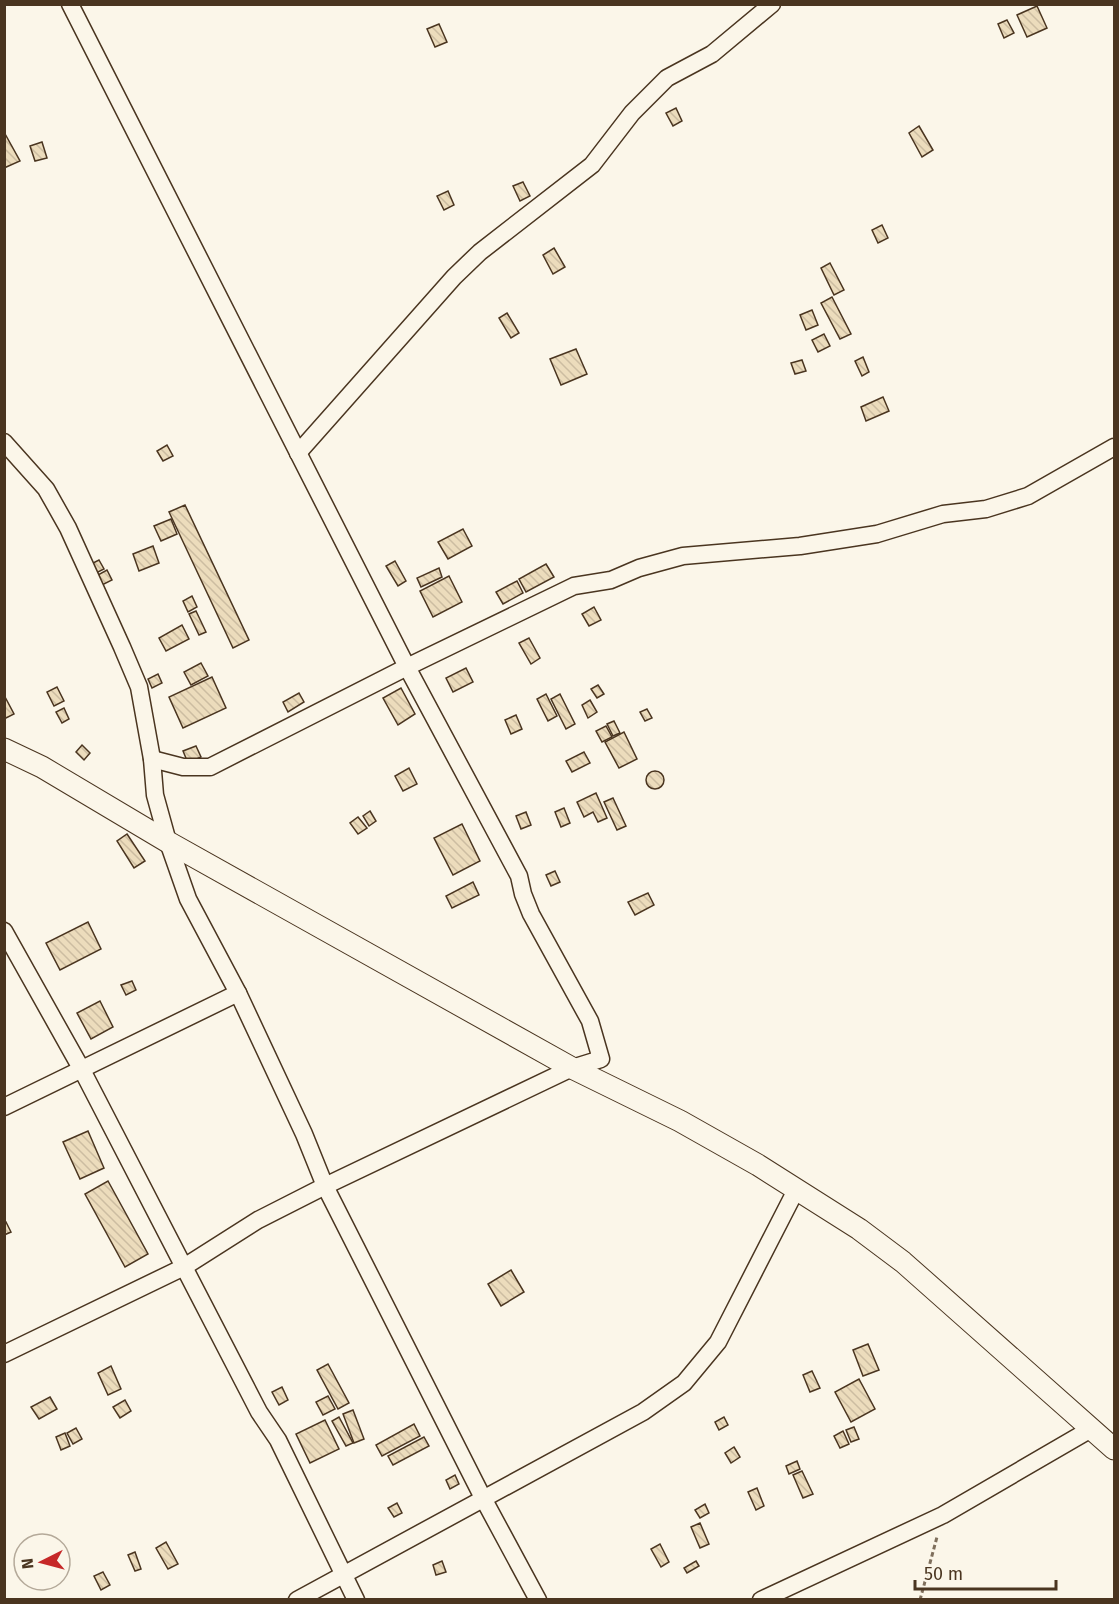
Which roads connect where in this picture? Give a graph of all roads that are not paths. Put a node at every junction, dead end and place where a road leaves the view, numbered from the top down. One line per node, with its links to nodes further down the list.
1 (70, 4): 5 (street)
2 (772, 4): 5 (street)
3 (4, 442): 8 (street)
4 (1114, 447): 6 (street)
5 (298, 453): 6 (street)
6 (407, 667): 8 (street); 12 (street)
7 (4, 749): 9 (street)
8 (152, 759): 9 (street)
9 (168, 842): 11 (street); 12 (street)
10 (4, 932): 13 (street)
11 (238, 993): 13 (street); 15 (street)
12 (572, 1068): 15 (street); 16 (street)
13 (81, 1070): 14 (street); 17 (street)
14 (4, 1107)
15 (325, 1186): 17 (street); 21 (street)
16 (796, 1190): 19 (street); 21 (street)
17 (184, 1267): 18 (street); 22 (street)
18 (4, 1354)
19 (1091, 1429): 20 (street); 26 (street)
20 (1114, 1449)
21 (483, 1498): 22 (street); 25 (street)
22 (343, 1575): 23 (street); 24 (street)
23 (297, 1599)
24 (356, 1599)
25 (538, 1599)
26 (761, 1599)

